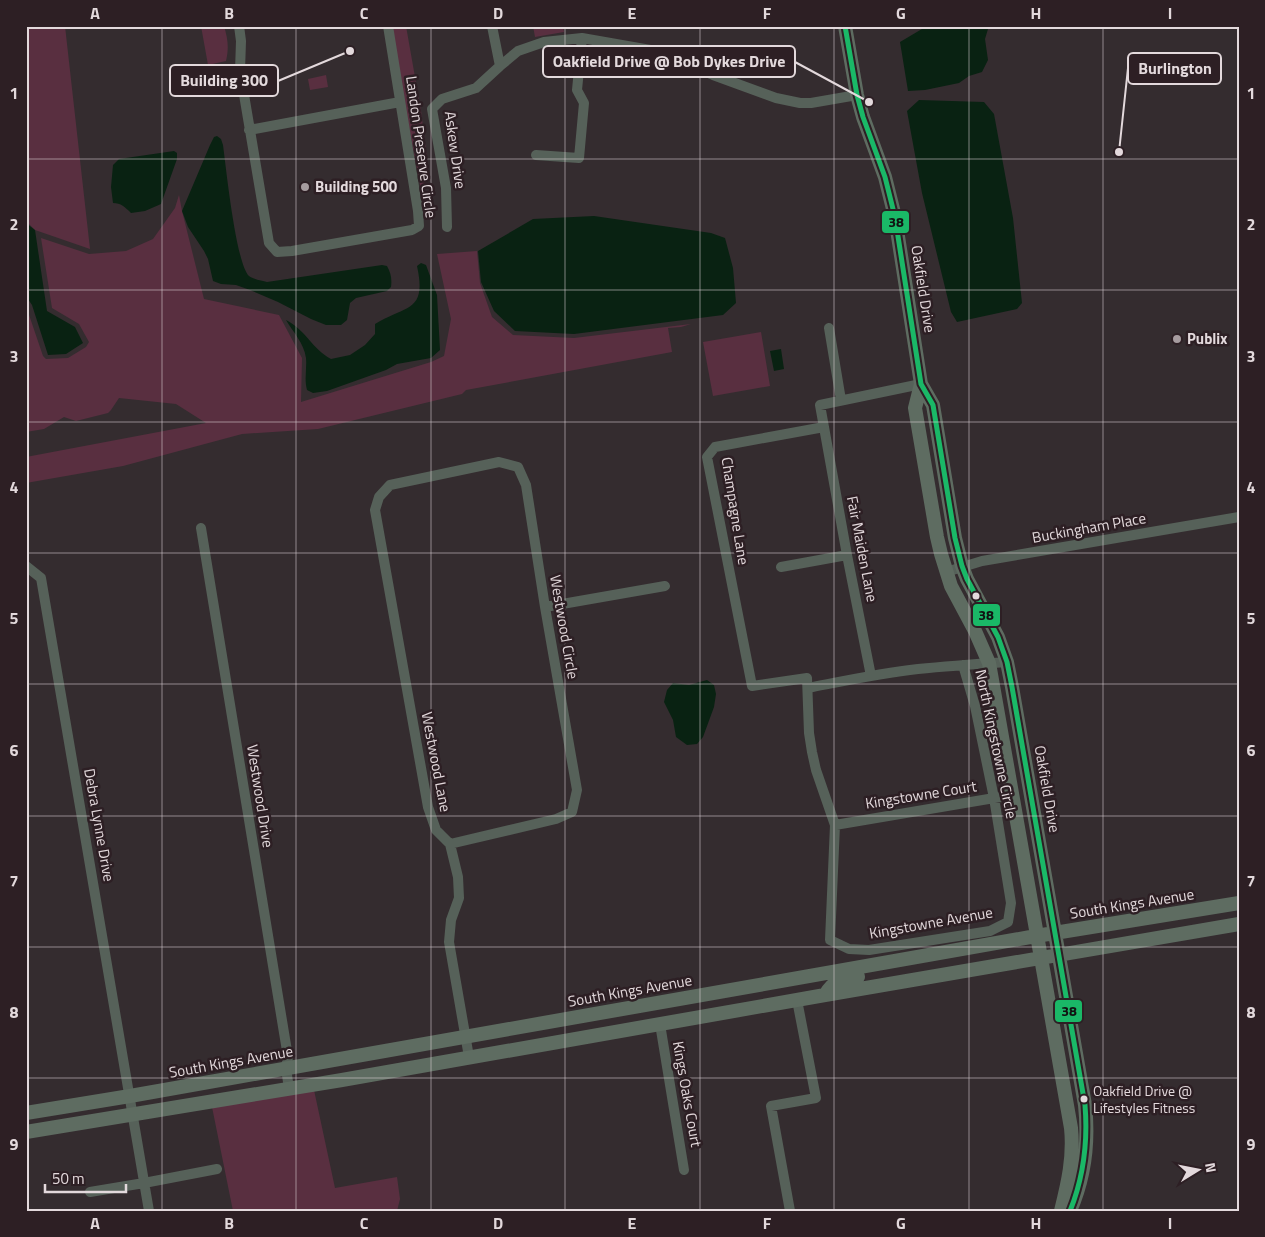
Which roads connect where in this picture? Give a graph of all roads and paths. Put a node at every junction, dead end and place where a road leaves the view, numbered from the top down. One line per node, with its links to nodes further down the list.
1 (239, 26): 9 (street, Landon Preserve Circle)
2 (388, 26): 8 (street, Landon Preserve Circle)
3 (492, 26): 6 (street)
4 (845, 26): 7 (main road, Oakfield Drive)
5 (582, 38): 6 (street); 7 (street); 10 (street)
6 (500, 66): 11 (street, Askew Drive)
7 (858, 95): 13 (main road, Oakfield Drive)
8 (400, 102): 9 (street); 9 (street, Landon Preserve Circle)
9 (249, 130)
10 (536, 154)
11 (447, 227)
12 (828, 328): 14 (street)
13 (921, 384): 14 (street); 21 (main road, Oakfield Drive); 23 (main road, Oakfield Drive)
14 (841, 400): 15 (street)
15 (824, 427): 19 (street, Fair Maiden Lane); 30 (street, Champagne Lane)
16 (379, 496): 25 (street, Westwood Circle); 34 (street, Westwood Lane)
17 (1239, 517): 21 (street, Buckingham Place)
18 (201, 528): 48 (street, Westwood Drive)
19 (847, 555): 22 (street); 29 (street, Fair Maiden Lane)
20 (26, 566): 50 (street, Debra Lynne Drive)
21 (962, 566): 23 (street, Buckingham Place); 26 (main road, Oakfield Drive)
22 (781, 567)
23 (946, 572): 27 (main road, Oakfield Drive)
24 (665, 586): 25 (street)
25 (545, 607): 34 (street, Westwood Circle)
26 (1007, 662): 27 (street); 38 (main road, Oakfield Drive)
27 (989, 664): 28 (street); 31 (main road, Oakfield Drive)
28 (963, 665): 29 (street, North Kingstowne Circle); 32 (street, North Kingstowne Circle)
29 (871, 676): 30 (street)
30 (808, 688): 33 (street)
31 (1012, 795): 32 (street, Kingstowne Court); 39 (main road, Oakfield Drive)
32 (994, 798): 33 (street, Kingstowne Court); 36 (street, North Kingstowne Circle)
33 (835, 825): 36 (street, Kingstowne Avenue)
34 (450, 844): 46 (street, Westwood Lane)
35 (1239, 902): 38 (main road, South Kings Avenue)
36 (1008, 922)
37 (1239, 924): 41 (main road)
38 (1056, 933): 39 (main road, South Kings Avenue); 41 (main road, Oakfield Drive)
39 (1036, 936): 40 (main road, South Kings Avenue); 42 (main road, Oakfield Drive)
40 (960, 949): 43 (main road); 46 (main road, South Kings Avenue)
41 (1060, 955): 42 (main road); 61 (main road, Oakfield Drive)
42 (1040, 958): 43 (main road); 60 (main road, Oakfield Drive)
43 (825, 995): 44 (main road)
44 (797, 1000): 45 (main road); 59 (street)
45 (660, 1024): 47 (main road); 55 (street, Kings Oaks Court)
46 (466, 1037): 47 (street, Westwood Lane); 48 (main road, South Kings Avenue)
47 (469, 1057): 49 (main road)
48 (286, 1068): 49 (street, Westwood Drive); 50 (main road, South Kings Avenue)
49 (290, 1089): 52 (main road)
50 (130, 1096): 51 (main road, South Kings Avenue); 52 (street, Debra Lynne Drive)
51 (26, 1113)
52 (132, 1114): 53 (main road); 56 (street, Debra Lynne Drive)
53 (26, 1132)
54 (217, 1169): 56 (street)
55 (684, 1170)
56 (144, 1183): 57 (street); 58 (street, Debra Lynne Drive)
57 (90, 1192)
58 (149, 1211)
59 (790, 1211)
60 (1061, 1211)
61 (1070, 1211)

